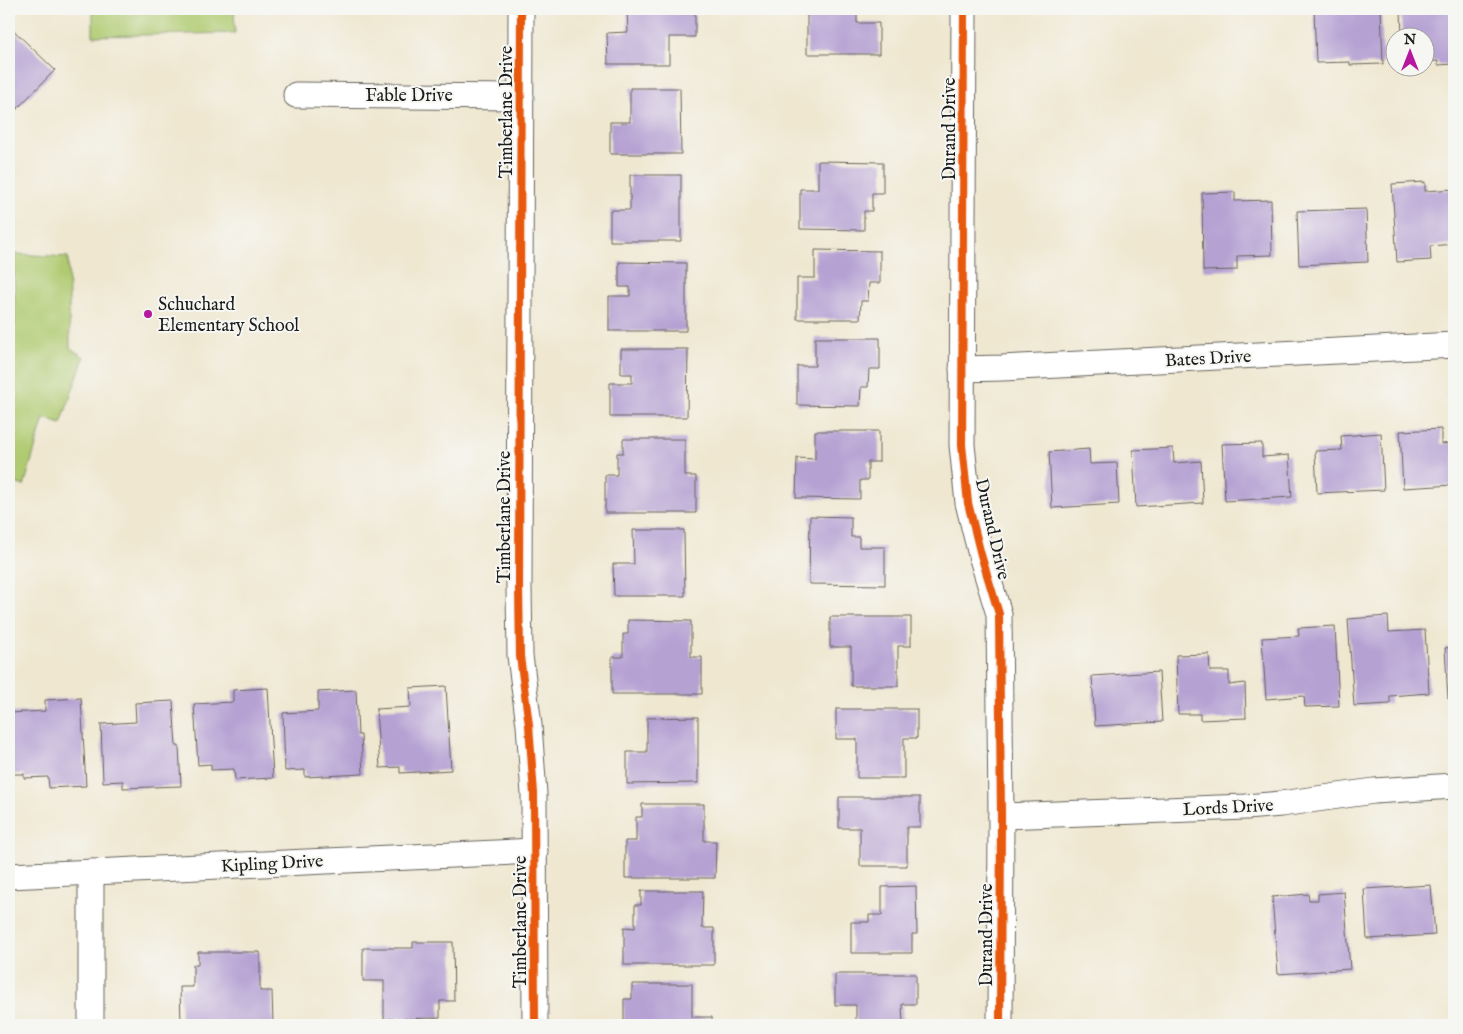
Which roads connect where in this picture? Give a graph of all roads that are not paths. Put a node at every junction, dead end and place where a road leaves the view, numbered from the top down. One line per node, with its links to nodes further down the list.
1 (520, 9): 4 (street, Timberlane Drive)
2 (964, 9): 6 (street, Durand Drive)
3 (296, 94): 4 (street, Fable Drive)
4 (521, 97): 9 (street, Timberlane Drive)
5 (1454, 345): 6 (street, Bates Drive)
6 (962, 369): 8 (street, Durand Drive)
7 (1454, 786): 8 (street, Lords Drive)
8 (1001, 816): 14 (street, Durand Drive)
9 (536, 851): 10 (street, Kipling Drive); 13 (street, Timberlane Drive)
10 (91, 872): 11 (street, Kipling Drive); 12 (street)
11 (9, 876)
12 (91, 1025)
13 (535, 1025)
14 (1000, 1025)

